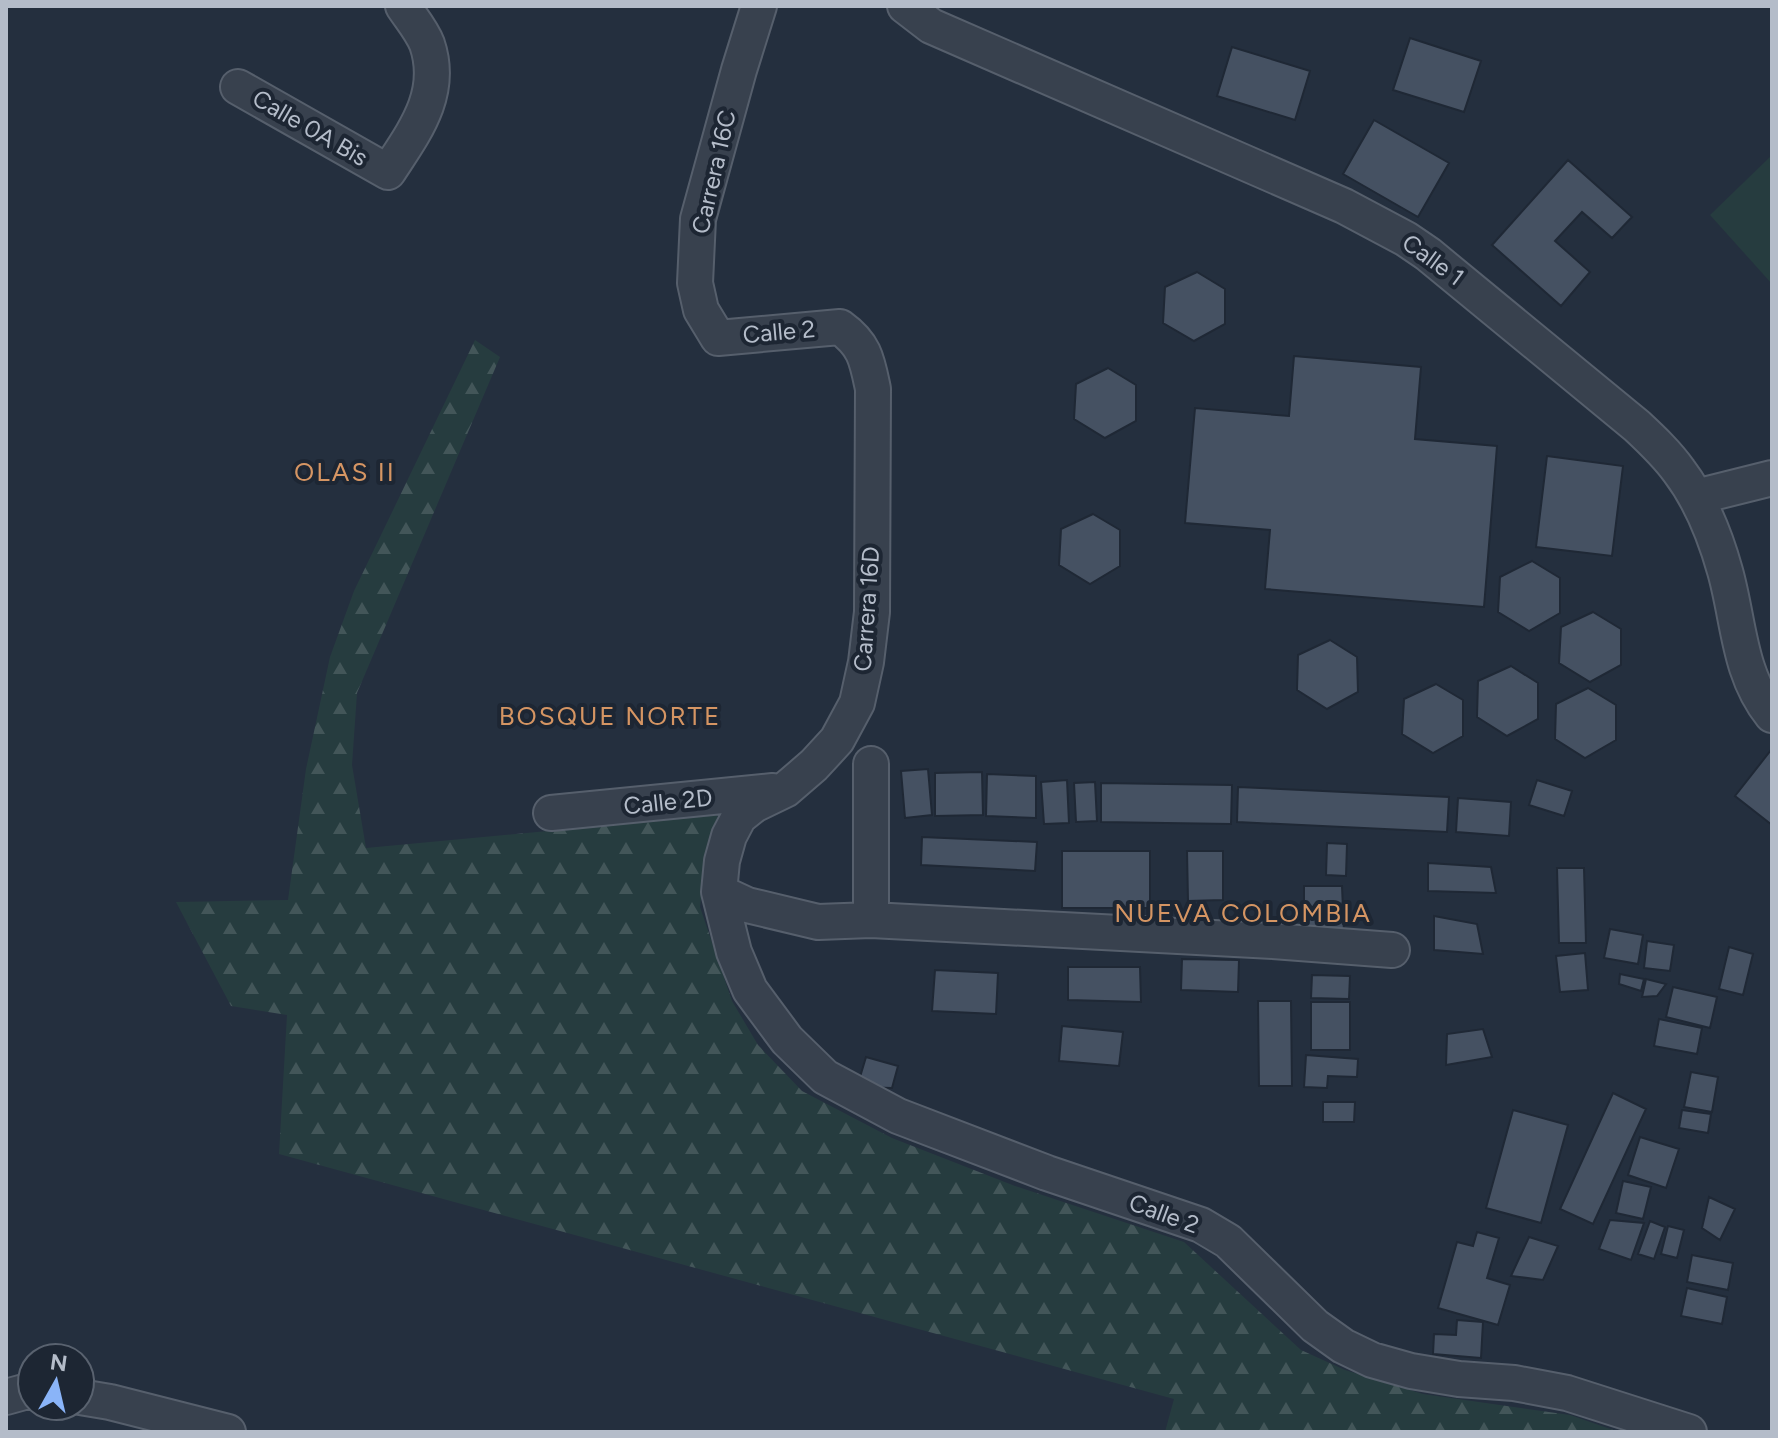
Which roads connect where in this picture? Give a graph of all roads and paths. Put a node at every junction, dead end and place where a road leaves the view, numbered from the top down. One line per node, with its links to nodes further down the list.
1 (403, 6): 4 (street, Calle 0A Bis)
2 (759, 6): 6 (street, Carrera 16C)
3 (905, 6): 8 (street, Calle 1)
4 (238, 87)
5 (840, 327): 6 (street, Calle 2); 11 (street, Carrera 16D)
6 (718, 338)
7 (1772, 478): 8 (street)
8 (1696, 497): 9 (street, Calle 1)
9 (1772, 715)
10 (871, 764): 14 (street)
11 (785, 790): 12 (street, Calle 2D); 13 (street, Carrera 16D)
12 (551, 813)
13 (719, 892): 14 (street); 18 (street, Calle 2)
14 (871, 920): 15 (street)
15 (1392, 950)
16 (96, 1400): 17 (street)
17 (228, 1432)
18 (1689, 1432)

